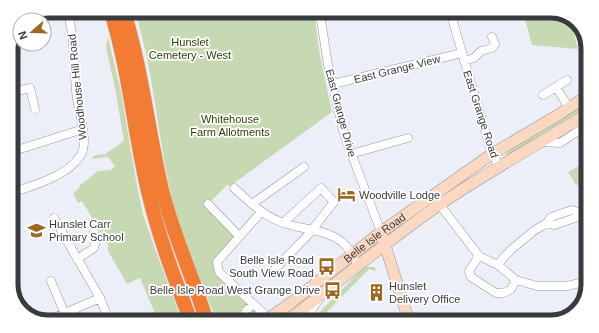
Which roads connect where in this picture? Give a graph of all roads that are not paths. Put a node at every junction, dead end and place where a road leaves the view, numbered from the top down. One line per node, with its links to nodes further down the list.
1 (69, 18): 18 (street, Woodhouse Hill Road)
2 (113, 18): 60 (highway)
3 (126, 18): 61 (highway)
4 (321, 18): 9 (street, East Grange Drive)
5 (452, 18): 7 (street, East Grange Road)
6 (492, 37): 7 (street, East Grange Road)
7 (463, 57): 9 (street, East Grange View); 25 (street, East Grange Road)
8 (567, 80): 10 (street)
9 (333, 84): 24 (street, East Grange Drive)
10 (556, 87): 12 (street); 14 (street)
11 (18, 91): 15 (street)
12 (543, 96)
13 (581, 100): 14 (street, Belle Isle Road)
14 (569, 108): 25 (street, Belle Isle Road)
15 (35, 109)
16 (581, 118): 22 (street, Belle Isle Road)
17 (54, 129): 20 (street)
18 (83, 129): 20 (street); 29 (street, Woodhouse Hill Road)
19 (581, 129): 22 (street, Belle Isle Road)
20 (56, 138): 23 (street)
21 (408, 138): 24 (street)
22 (542, 142): 26 (street, Belle Isle Road)
23 (18, 148)
24 (351, 154): 39 (street, East Grange Drive)
25 (492, 154): 26 (street, East Grange Road); 39 (street, Belle Isle Road)
26 (499, 166): 32 (street, Belle Isle Road)
27 (304, 167): 31 (street)
28 (234, 188): 31 (street)
29 (18, 190)
30 (208, 204): 40 (street)
31 (252, 204): 33 (street)
32 (440, 205): 41 (street, Belle Isle Road); 45 (street)
33 (261, 212): 36 (street); 40 (street)
34 (581, 214): 48 (street)
35 (54, 218): 46 (street)
36 (284, 223): 37 (street); 37 (street)
37 (312, 230): 44 (street); 49 (street)
38 (94, 232): 43 (street)
39 (381, 232): 41 (street); 44 (street, Belle Isle Road)
40 (239, 236): 55 (street)
41 (385, 245): 47 (street, Belle Isle Road); 66 (street)
42 (104, 246): 43 (street)
43 (94, 248): 46 (street)
44 (352, 256): 47 (street); 63 (street, Belle Isle Road)
45 (479, 256): 48 (street); 50 (street)
46 (77, 258): 54 (street)
47 (358, 265): 53 (street, Belle Isle Road)
48 (498, 265): 50 (street)
49 (273, 272)
50 (516, 280): 52 (street)
51 (50, 281): 57 (street)
52 (581, 283)
53 (323, 294): 64 (street, Belle Isle Road); 65 (street, Belle Isle Road)
54 (100, 298): 57 (street); 59 (street)
55 (253, 304): 56 (street); 62 (street)
56 (246, 311)
57 (65, 314): 58 (street)
58 (62, 315)
59 (107, 315)
60 (189, 315)
61 (205, 315)
62 (264, 315)
63 (267, 315)
64 (296, 315)
65 (309, 315)
66 (407, 315)

